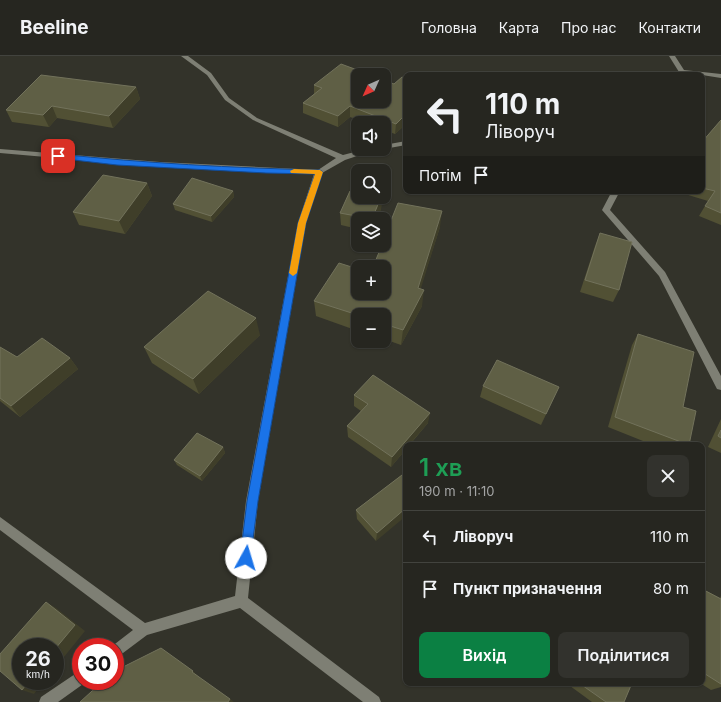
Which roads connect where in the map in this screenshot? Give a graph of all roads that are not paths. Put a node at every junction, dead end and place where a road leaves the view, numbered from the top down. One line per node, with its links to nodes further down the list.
1 (184, 56): 10 (street)
2 (672, 56): 3 (street)
3 (681, 72)
4 (705, 75): 5 (street)
5 (721, 76)
6 (403, 144): 7 (street)
7 (391, 146)
8 (0, 151): 11 (street)
9 (351, 155): 10 (street)
10 (342, 158): 11 (street)
11 (320, 172): 15 (street)
12 (614, 194): 13 (street)
13 (721, 386)
14 (0, 522): 16 (street)
15 (241, 601): 16 (street); 20 (street)
16 (144, 630): 17 (street)
17 (124, 645)
18 (72, 683): 19 (street)
19 (46, 702)
20 (374, 702)

